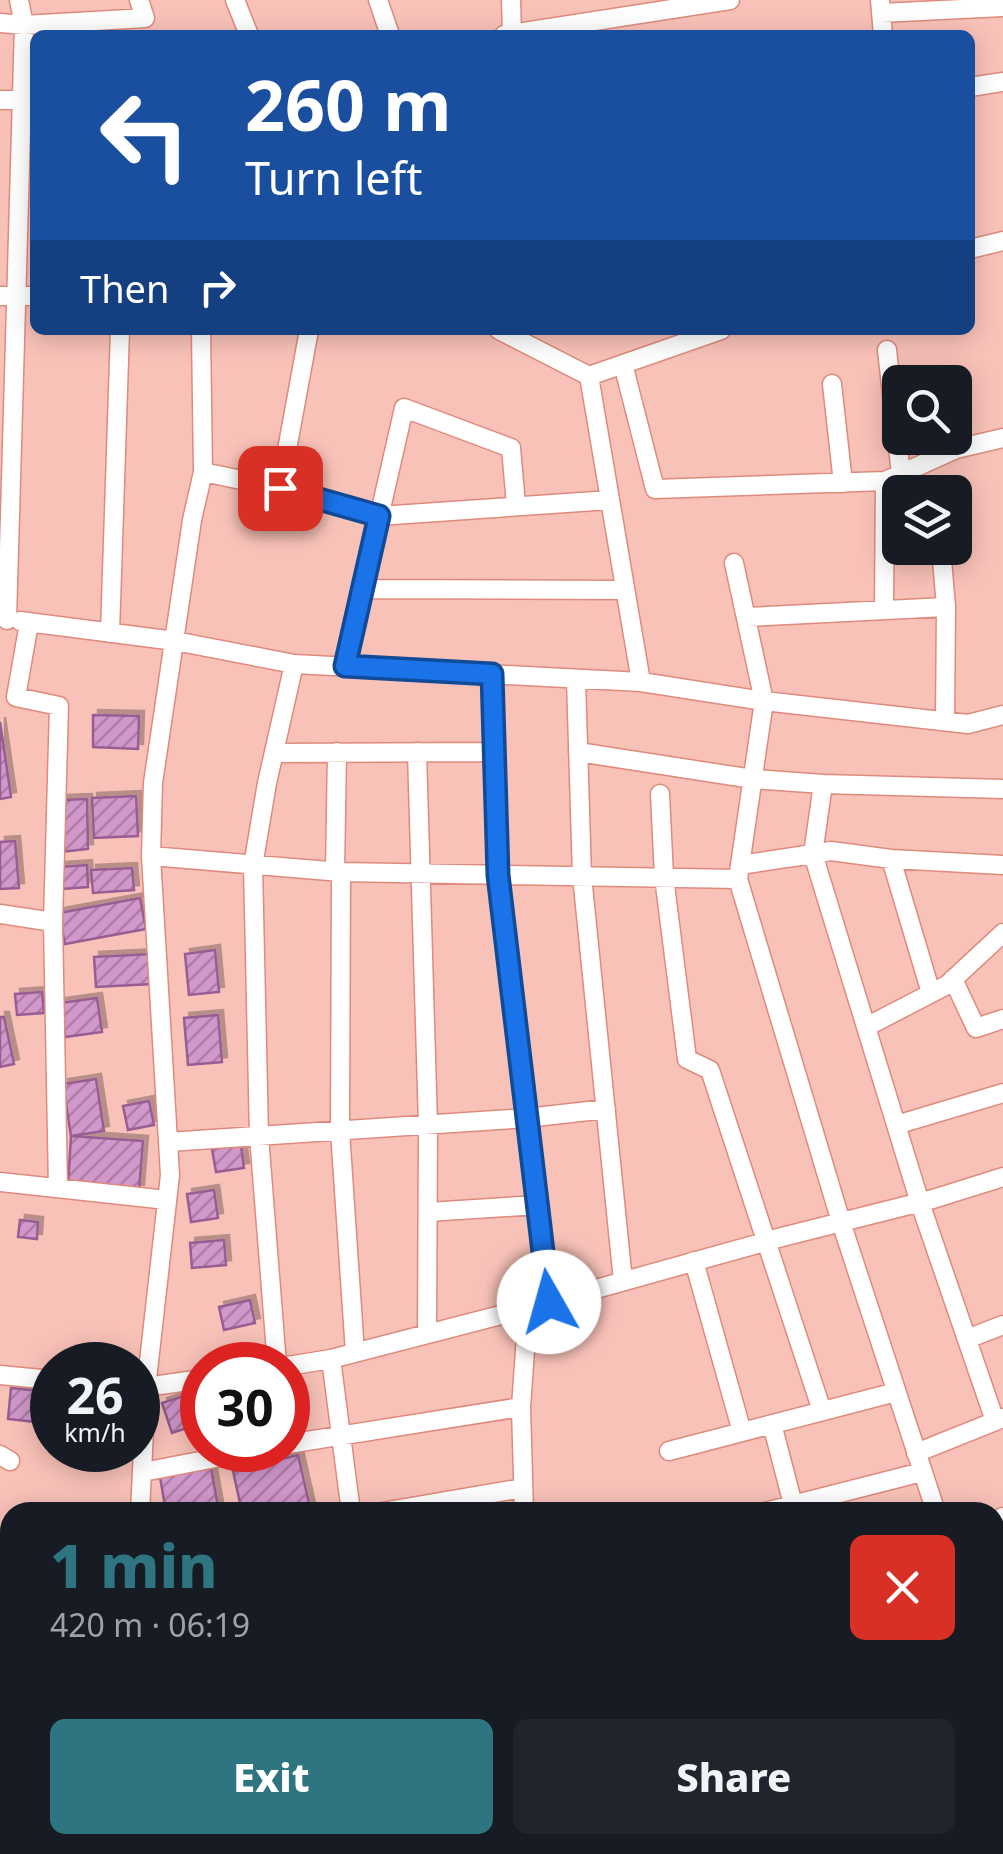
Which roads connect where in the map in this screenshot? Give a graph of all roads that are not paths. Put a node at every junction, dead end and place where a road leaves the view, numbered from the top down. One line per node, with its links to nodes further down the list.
1 (20, 0): 12 (street)
2 (139, 0): 12 (street)
3 (235, 0): 13 (street)
4 (378, 0): 14 (street)
5 (511, 0): 15 (street)
6 (730, 0): 7 (street)
7 (699, 2): 10 (street)
8 (1000, 5): 9 (street)
9 (880, 6)
10 (639, 7): 16 (street)
11 (0, 23): 12 (street)
12 (24, 24): 20 (street)
13 (246, 30)
14 (388, 30)
15 (512, 30)
16 (531, 30)
17 (1003, 82): 18 (street)
18 (975, 86)
19 (0, 100): 20 (street)
20 (29, 100): 22 (street)
21 (0, 211): 22 (street)
22 (20, 211): 25 (street)
23 (1003, 241): 24 (street)
24 (975, 248)
25 (18, 296): 34 (street)
26 (120, 335): 56 (street)
27 (200, 335): 37 (street)
28 (308, 335): 42 (street)
29 (508, 335): 33 (street)
30 (706, 335): 32 (street)
31 (887, 350): 38 (street)
32 (622, 364): 33 (street); 41 (street)
33 (589, 376): 43 (street)
34 (7, 378): 54 (street)
35 (832, 384): 41 (street)
36 (1003, 438): 39 (street)
37 (203, 472): 42 (street); 57 (street)
38 (893, 475)
39 (900, 475)
40 (882, 479): 41 (street)
41 (843, 483)
42 (280, 488): 45 (street)
43 (610, 500): 44 (street); 50 (street)
44 (516, 505): 45 (street); 45 (street)
45 (379, 516): 49 (street)
46 (734, 563): 53 (street)
47 (887, 565): 52 (street)
48 (942, 565): 51 (street)
49 (362, 589): 50 (street); 59 (street)
50 (625, 590): 62 (street)
51 (946, 607): 52 (street); 66 (street)
52 (884, 610): 53 (street)
53 (747, 618): 64 (street)
54 (3, 619): 55 (street)
55 (29, 622): 56 (street); 63 (street)
56 (110, 632): 57 (street)
57 (175, 641): 58 (street); 77 (street)
58 (294, 664): 59 (street); 67 (street)
59 (345, 666): 60 (street)
60 (492, 674): 61 (street); 70 (street)
61 (576, 679): 62 (street); 71 (street)
62 (640, 682): 64 (street)
63 (8, 696): 88 (street)
64 (764, 700): 66 (street); 72 (street)
65 (1003, 715): 66 (street)
66 (945, 721)
67 (274, 752): 68 (street); 80 (street)
68 (337, 752): 69 (street); 81 (street)
69 (417, 752): 70 (street); 83 (street)
70 (494, 752): 84 (street)
71 (578, 752): 72 (street); 85 (street)
72 (753, 779): 73 (street); 82 (street)
73 (823, 784): 74 (street); 76 (street)
74 (1003, 790)
75 (660, 794): 86 (street)
76 (813, 854): 78 (street); 82 (street); 93 (street)
77 (152, 856): 80 (street); 101 (street)
78 (892, 859): 79 (street); 91 (street)
79 (1003, 865)
80 (253, 866): 81 (street); 100 (street)
81 (338, 872): 83 (street); 99 (street)
82 (739, 872): 86 (street); 109 (street)
83 (421, 874): 84 (street); 97 (street)
84 (498, 875): 85 (street); 96 (street)
85 (582, 876): 86 (street); 95 (street)
86 (664, 877): 110 (street)
87 (0, 914): 88 (street)
88 (53, 922): 104 (street)
89 (1003, 934): 90 (street)
90 (953, 979): 91 (street); 92 (street)
91 (930, 994): 93 (street)
92 (1003, 1019)
93 (866, 1027): 98 (street)
94 (1003, 1094): 98 (street)
95 (606, 1110): 96 (street); 112 (street)
96 (527, 1118): 97 (street); 107 (street)
97 (428, 1124): 99 (street); 108 (street)
98 (896, 1126): 106 (street)
99 (340, 1131): 100 (street); 120 (street)
100 (260, 1136): 101 (street); 119 (street)
101 (168, 1142): 105 (street)
102 (1003, 1176): 106 (street)
103 (0, 1182): 104 (street)
104 (58, 1188): 105 (street)
105 (168, 1200): 118 (street)
106 (920, 1203): 109 (street); 117 (street)
107 (538, 1205): 108 (street); 113 (street)
108 (428, 1212): 116 (street)
109 (841, 1222): 110 (street); 125 (street)
110 (766, 1242): 111 (street); 127 (street)
111 (694, 1262): 112 (street); 130 (street)
112 (623, 1281): 113 (street)
113 (549, 1302): 114 (street)
114 (528, 1308): 116 (street); 126 (street)
115 (1003, 1324): 117 (street)
116 (427, 1334): 120 (street)
117 (967, 1339): 128 (street)
118 (148, 1342)
119 (275, 1342)
120 (356, 1353): 121 (street)
121 (332, 1359): 122 (street); 131 (street)
122 (310, 1362)
123 (0, 1376): 124 (street)
124 (30, 1378)
125 (896, 1392): 127 (street); 134 (street)
126 (520, 1406): 131 (street); 137 (street)
127 (822, 1411): 129 (street)
128 (999, 1420): 134 (street)
129 (772, 1424): 130 (street); 142 (street)
130 (742, 1432): 133 (street)
131 (340, 1434): 132 (street); 139 (street)
132 (310, 1440)
133 (669, 1452)
134 (916, 1453): 136 (street)
135 (143, 1472): 138 (street)
136 (922, 1472): 143 (street); 144 (street)
137 (523, 1488): 140 (street); 141 (street)
138 (141, 1502)
139 (349, 1502)
140 (441, 1502)
141 (524, 1502)
142 (792, 1502)
143 (818, 1502)
144 (932, 1502)

